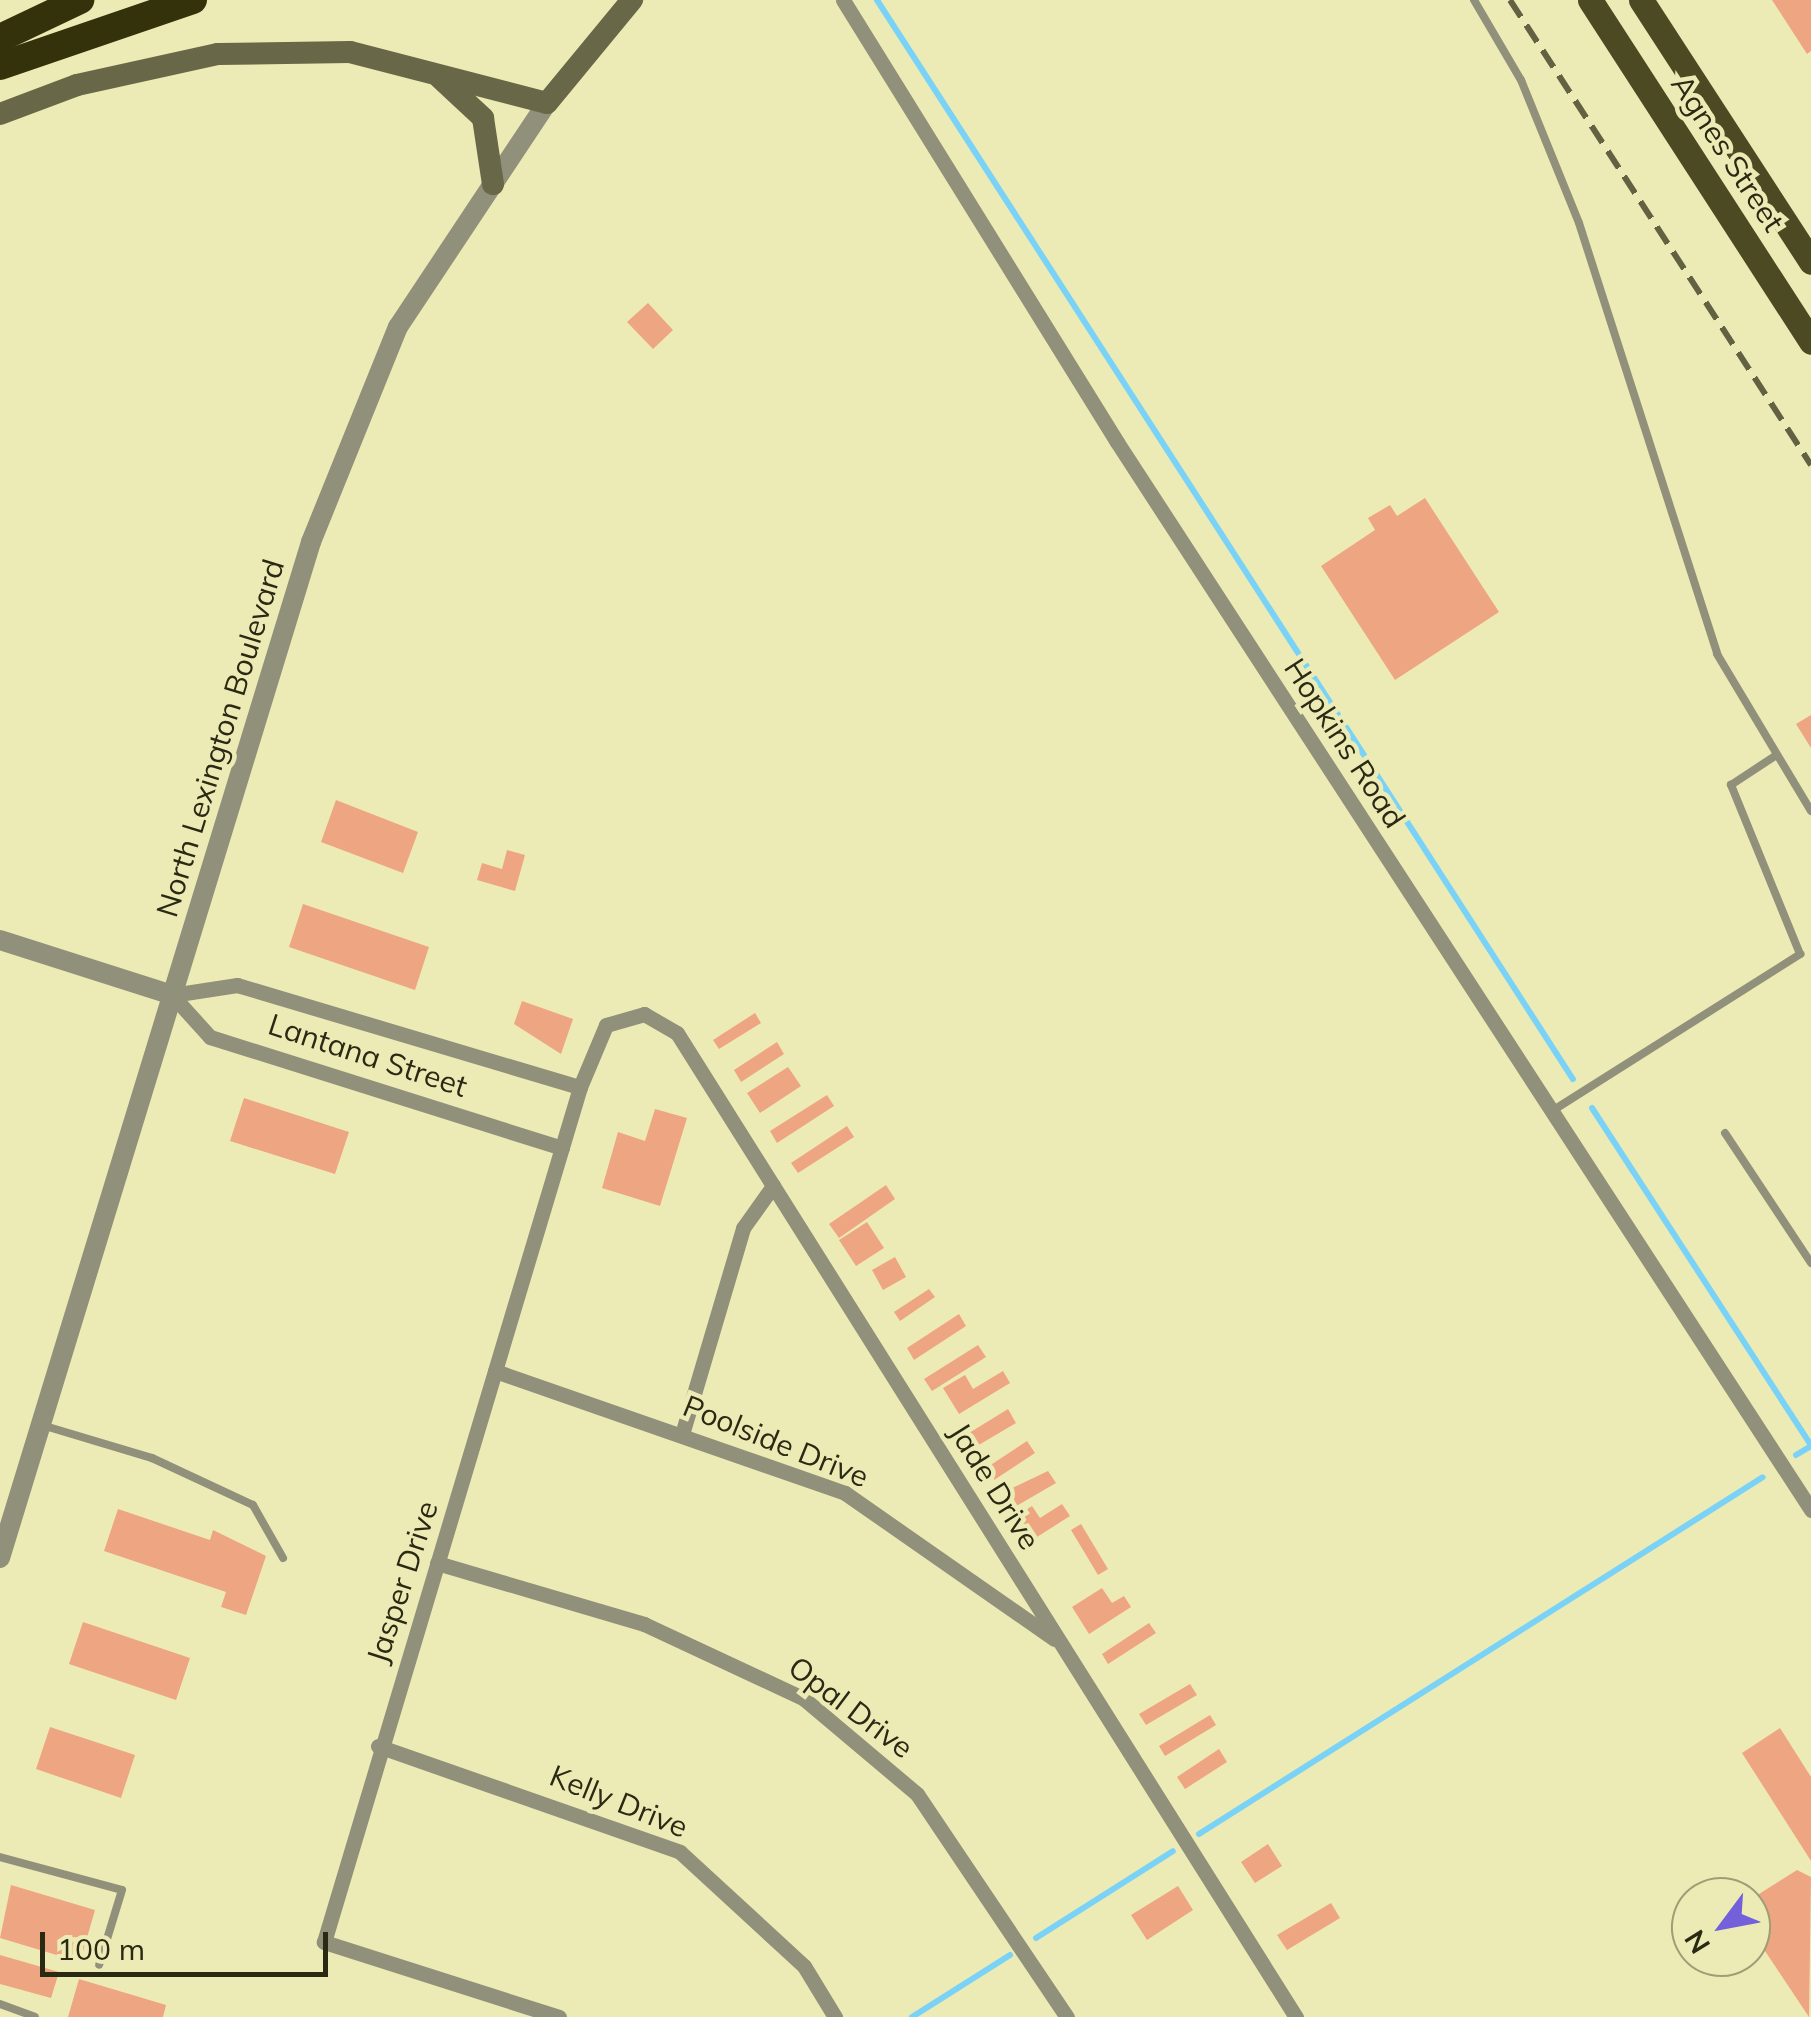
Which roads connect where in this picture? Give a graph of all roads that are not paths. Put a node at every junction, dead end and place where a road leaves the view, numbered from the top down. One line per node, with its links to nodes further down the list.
1 (80, 0): 8 (highway)
2 (193, 0): 9 (highway)
3 (632, 0): 11 (main road, North Lexington Boulevard)
4 (842, 0): 22 (street, Hopkins Road)
5 (1474, 0): 16 (lane)
6 (1590, 0): 15 (main road, Agnes Street)
7 (1641, 0): 14 (main road, Agnes Street)
8 (0, 38)
9 (0, 66)
10 (429, 70): 11 (main road); 12 (main road); 13 (main road)
11 (546, 103): 13 (street, North Lexington Boulevard)
12 (0, 114)
13 (493, 184): 19 (street, North Lexington Boulevard)
14 (1811, 262)
15 (1811, 342)
16 (1775, 756): 17 (lane); 22 (lane)
17 (1811, 812)
18 (0, 940): 19 (street, Lantana Street)
19 (172, 994): 21 (street, Lantana Street); 24 (street, Lantana Street); 28 (street, North Lexington Boulevard)
20 (625, 1017): 21 (street, Jasper Drive); 25 (street, Jade Drive)
21 (580, 1087): 24 (street, Jasper Drive)
22 (1552, 1112): 30 (street, Hopkins Road)
23 (1726, 1133): 26 (lane)
24 (562, 1148): 27 (street, Jasper Drive)
25 (773, 1186): 29 (street); 34 (street, Jade Drive)
26 (1811, 1262)
27 (496, 1371): 29 (street, Poolside Drive); 33 (street, Jasper Drive)
28 (41, 1424): 31 (street, North Lexington Boulevard); 32 (lane)
29 (684, 1431): 34 (street, Poolside Drive)
30 (1811, 1510)
31 (0, 1558)
32 (283, 1558)
33 (437, 1563): 35 (street, Jasper Drive); 43 (street, Opal Drive)
34 (1060, 1643): 44 (street, Jade Drive)
35 (378, 1746): 39 (street, Jasper Drive); 42 (street, Kelly Drive)
36 (0, 1856): 37 (lane)
37 (99, 1966)
38 (0, 2004): 40 (lane)
39 (526, 2010): 41 (street, Jasper Drive)
40 (35, 2017)
41 (559, 2017)
42 (835, 2017)
43 (1068, 2017)
44 (1296, 2017)

